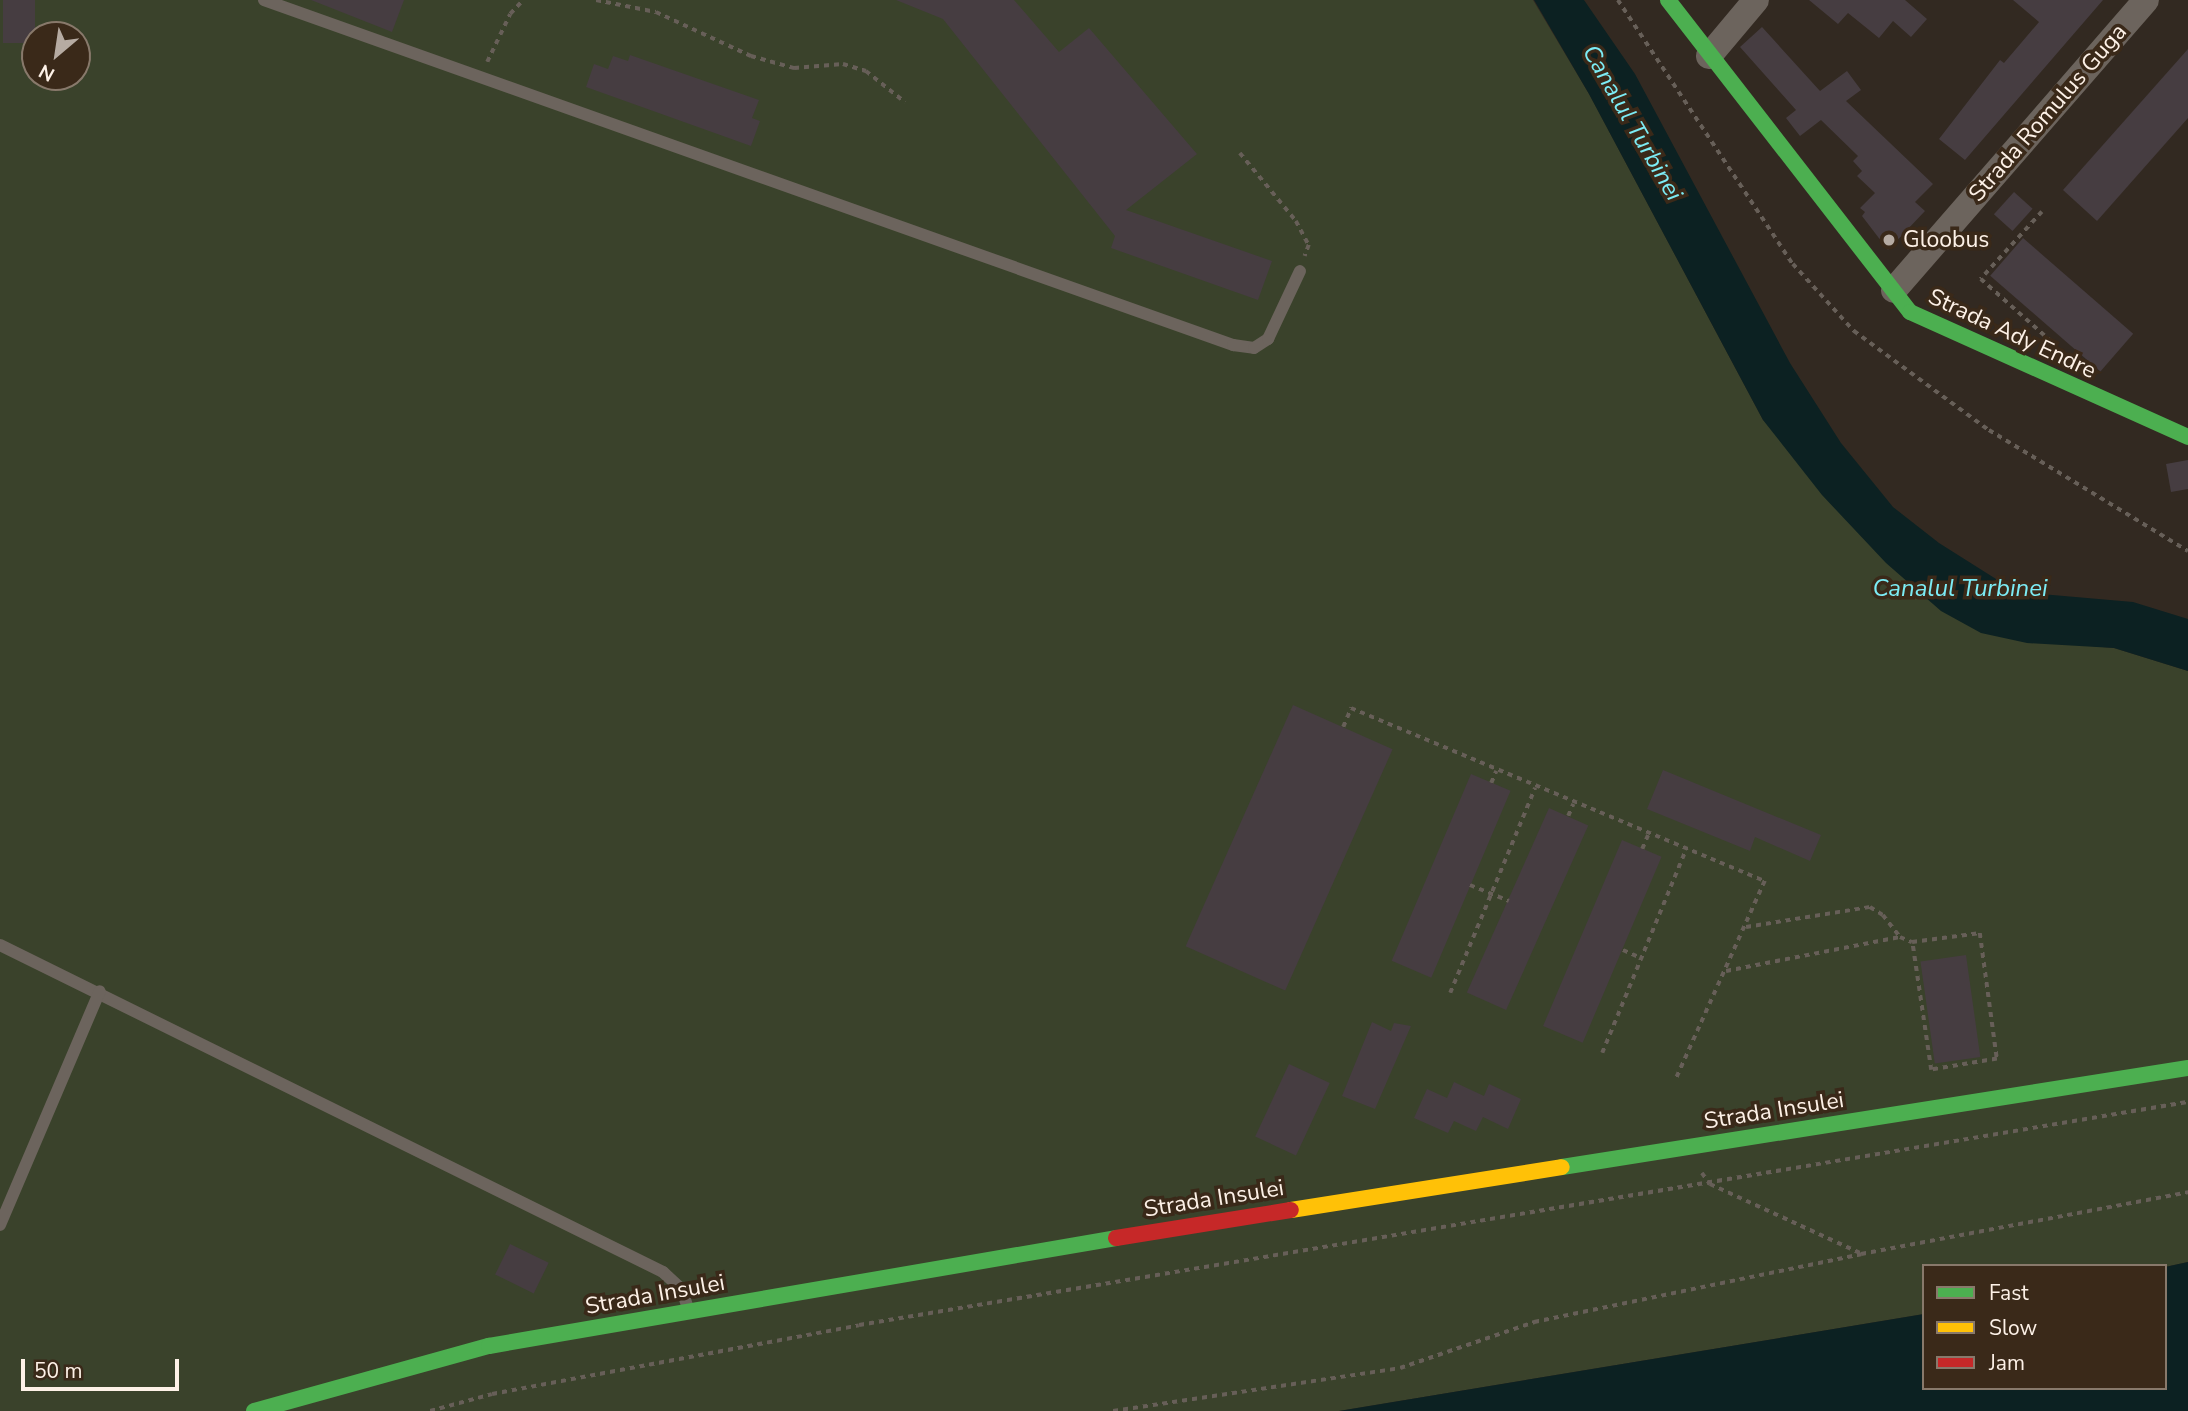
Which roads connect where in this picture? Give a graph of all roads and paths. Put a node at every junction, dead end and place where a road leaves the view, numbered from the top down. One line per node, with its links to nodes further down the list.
1 (264, 0): 8 (lane)
2 (523, 0): 8 (path)
3 (596, 0): 9 (path)
4 (1668, 0): 7 (street, Strada Ady Endre)
5 (1756, 0): 7 (street)
6 (2146, 0): 13 (street, Strada Romulus Guga)
7 (1709, 56): 13 (street, Strada Ady Endre)
8 (480, 76): 12 (lane)
9 (905, 103)
10 (1240, 153): 12 (path)
11 (2042, 212): 14 (path)
12 (1300, 271)
13 (1894, 290): 15 (street, Strada Ady Endre)
14 (2059, 348)
15 (2188, 436)
16 (1343, 727): 17 (path)
17 (1496, 771): 18 (path); 19 (path)
18 (1491, 783)
19 (1535, 788): 20 (path); 26 (path)
20 (1573, 804): 21 (path); 22 (path)
21 (1568, 816)
22 (1648, 834): 23 (path); 24 (path)
23 (1642, 849)
24 (1686, 849): 28 (path); 33 (path)
25 (1471, 885): 26 (path)
26 (1489, 893): 27 (path); 36 (path)
27 (1509, 901)
28 (1745, 927): 29 (path); 34 (path)
29 (1900, 937): 30 (path); 34 (path)
30 (1912, 942): 30 (path)
31 (0, 945): 35 (lane)
32 (1623, 950): 33 (path)
33 (1641, 958): 37 (path)
34 (1726, 971): 39 (path)
35 (100, 991): 44 (lane); 46 (lane)
36 (1450, 993)
37 (1602, 1053)
38 (2188, 1068): 41 (street, Strada Insulei)
39 (1676, 1079)
40 (2188, 1102): 42 (path)
41 (1683, 1149): 42 (path); 46 (street, Strada Insulei)
42 (1710, 1184): 45 (path); 48 (path)
43 (2188, 1192): 45 (path)
44 (0, 1225)
45 (1861, 1254): 49 (path)
46 (690, 1313): 47 (street, Strada Insulei)
47 (254, 1411)
48 (430, 1411)
49 (1113, 1411)

